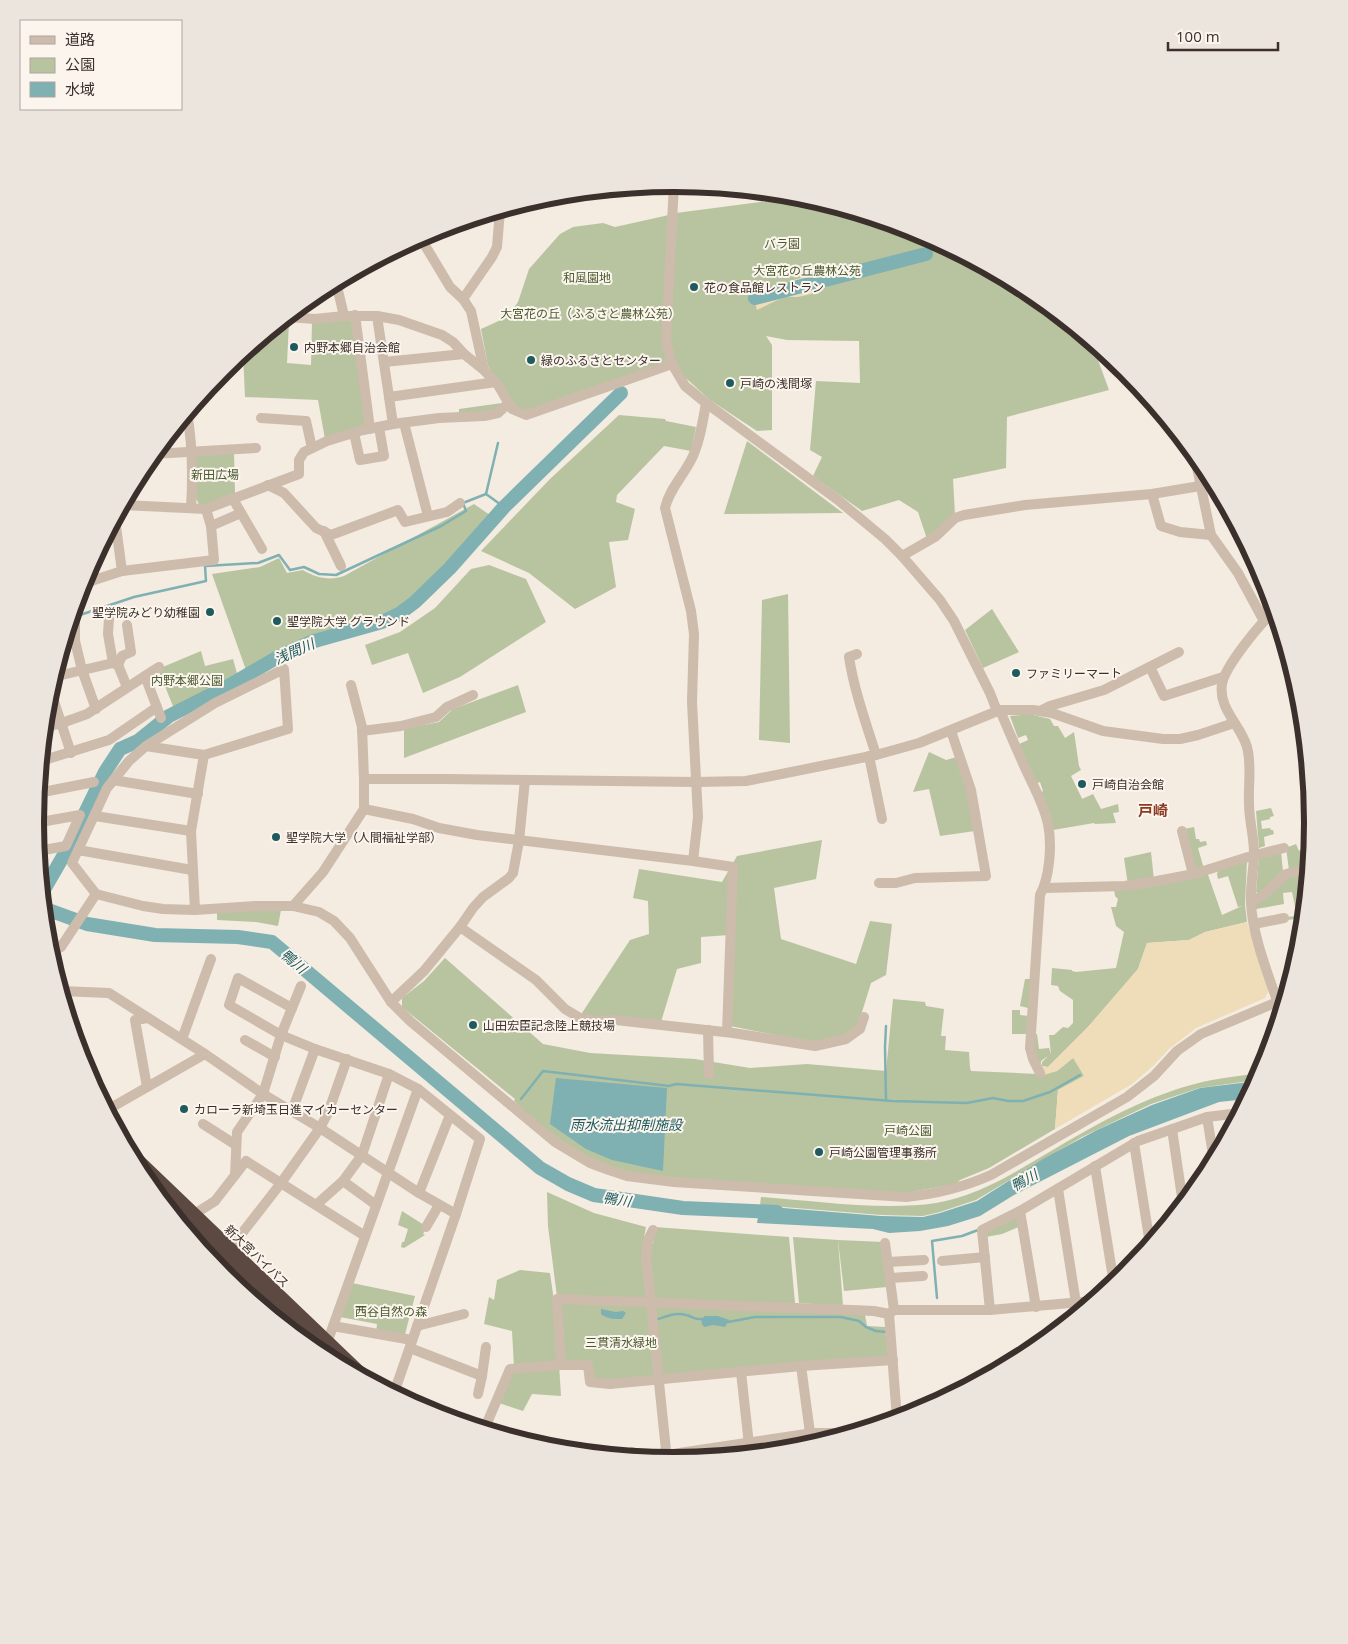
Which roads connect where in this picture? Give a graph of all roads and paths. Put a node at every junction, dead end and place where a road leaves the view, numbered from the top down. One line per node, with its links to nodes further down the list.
1 (674, 192): 11 (street)
2 (499, 216): 5 (street)
3 (424, 244): 5 (street)
4 (337, 290): 6 (street)
5 (463, 299): 12 (street)
6 (349, 315): 7 (street); 8 (street); 21 (street)
7 (298, 316)
8 (377, 316): 9 (street); 10 (street)
9 (464, 354): 10 (street); 12 (street)
10 (384, 362): 14 (street)
11 (672, 364): 15 (street); 16 (street)
12 (484, 370): 13 (street)
13 (496, 382): 14 (street); 15 (street)
14 (389, 397): 20 (street)
15 (510, 403): 19 (street)
16 (706, 403): 43 (street); 84 (street)
17 (261, 418): 24 (street)
18 (188, 421): 25 (street)
19 (404, 423): 20 (street); 37 (street)
20 (393, 424): 21 (street)
21 (375, 428): 22 (street); 22 (street)
22 (354, 433): 24 (street)
23 (256, 448): 25 (street)
24 (312, 448): 28 (street)
25 (193, 452): 26 (street); 34 (street)
26 (163, 453)
27 (1197, 471): 29 (street)
28 (268, 485): 31 (street); 40 (street)
29 (1200, 486): 30 (street); 41 (street)
30 (1152, 494): 41 (street); 43 (street)
31 (233, 499): 35 (street); 36 (street)
32 (460, 503): 37 (street)
33 (129, 505): 34 (street)
34 (191, 508): 35 (street)
35 (206, 509): 38 (street)
36 (241, 513): 38 (street); 42 (street)
37 (428, 516): 40 (street)
38 (211, 526): 45 (street)
39 (116, 529): 45 (street)
40 (324, 531): 44 (street)
41 (1211, 535): 47 (street)
42 (262, 549)
43 (902, 556): 67 (street)
44 (341, 566)
45 (122, 570): 46 (street)
46 (92, 580)
47 (1269, 613)
48 (1270, 615): 60 (street)
49 (109, 618): 54 (street)
50 (127, 625): 54 (street)
51 (75, 626): 57 (street)
52 (1179, 652): 56 (street)
53 (857, 654): 78 (street)
54 (115, 664): 57 (street); 62 (street)
55 (159, 667): 59 (street)
56 (1150, 667): 60 (street); 68 (street)
57 (82, 670): 58 (street); 66 (street)
58 (61, 676)
59 (145, 676): 62 (street); 65 (street)
60 (1223, 678): 71 (street)
61 (351, 685): 73 (street)
62 (127, 687): 66 (street)
63 (473, 695): 73 (street)
64 (55, 704): 70 (street)
65 (157, 707): 69 (street); 76 (street)
66 (96, 709): 70 (street)
67 (998, 711): 68 (street); 74 (street); 103 (street)
68 (1039, 711): 71 (street)
69 (161, 718)
70 (62, 723): 72 (street); 76 (street)
71 (1234, 723): 97 (street)
72 (52, 725)
73 (362, 731): 80 (street)
74 (951, 731): 78 (street); 102 (street)
75 (146, 746): 77 (street); 77 (street); 81 (street)
76 (70, 753): 79 (street)
77 (204, 755): 86 (street)
78 (872, 755): 84 (street); 89 (street)
79 (47, 759)
80 (364, 779): 82 (street); 87 (street)
81 (113, 780): 86 (street); 88 (street)
82 (525, 780): 84 (street); 93 (street)
83 (94, 782): 85 (street)
84 (696, 782): 98 (street)
85 (45, 792)
86 (198, 794): 91 (street)
87 (364, 809): 93 (street); 106 (street)
88 (95, 816): 91 (street); 96 (street)
89 (882, 819)
90 (44, 821): 95 (street)
91 (191, 830): 99 (street)
92 (1182, 832): 101 (street)
93 (519, 841): 98 (street); 110 (street)
94 (1284, 848): 97 (street)
95 (45, 850)
96 (78, 850): 99 (street); 104 (street)
97 (1254, 855): 101 (street); 105 (street)
98 (693, 861): 121 (street)
99 (192, 870): 107 (street)
100 (1302, 871): 105 (street)
101 (1193, 874): 103 (street)
102 (879, 882)
103 (1044, 888): 129 (street)
104 (96, 894): 107 (street); 111 (street)
105 (1251, 902): 109 (street)
106 (293, 906): 107 (street); 115 (street)
107 (195, 910)
108 (1284, 918): 109 (street)
109 (1254, 924): 116 (street)
110 (460, 927): 115 (street); 120 (street)
111 (57, 949)
112 (211, 959): 123 (street)
113 (301, 986): 117 (street)
114 (67, 991): 119 (street)
115 (391, 1002): 116 (street)
116 (1277, 1002)
117 (292, 1008): 122 (street); 122 (street)
118 (864, 1017): 121 (street)
119 (148, 1018): 123 (street); 132 (street)
120 (708, 1030): 121 (street); 131 (street)
121 (727, 1032)
122 (281, 1035): 125 (street); 127 (street)
123 (182, 1039): 126 (street)
124 (245, 1040): 127 (street)
125 (315, 1049): 128 (street); 136 (street)
126 (205, 1054): 132 (street); 134 (street)
127 (275, 1056): 134 (street)
128 (347, 1060): 130 (street); 141 (street)
129 (1040, 1073)
130 (390, 1074): 133 (street); 146 (street)
131 (709, 1074)
132 (147, 1087): 135 (street)
133 (418, 1089): 138 (street); 148 (street)
134 (263, 1094): 136 (street); 144 (street)
135 (112, 1107)
136 (292, 1111): 141 (street)
137 (1232, 1114): 139 (street)
138 (450, 1115): 153 (street); 159 (street)
139 (1207, 1117): 142 (street); 145 (street)
140 (204, 1124): 144 (street)
141 (320, 1128): 146 (street); 151 (street)
142 (1172, 1129): 143 (street); 154 (street)
143 (1134, 1143): 147 (street); 164 (street)
144 (236, 1145): 149 (street)
145 (1212, 1149)
146 (362, 1155): 148 (street); 150 (street)
147 (1095, 1166): 152 (street); 171 (street)
148 (388, 1172): 153 (street); 156 (street)
149 (235, 1175): 151 (street); 160 (street)
150 (343, 1181): 155 (street); 156 (street)
151 (281, 1183): 155 (street); 166 (street)
152 (1058, 1189): 158 (street); 177 (street)
153 (419, 1193): 157 (street)
154 (1182, 1194)
155 (316, 1205): 163 (street)
156 (376, 1205): 163 (street)
157 (439, 1205): 159 (street); 161 (street)
158 (1020, 1211): 167 (street); 178 (street)
159 (456, 1214): 183 (street)
160 (187, 1222): 166 (highway, 新大宮バイパス); 173 (highway, 新大宮バイパス)
161 (426, 1227)
162 (653, 1230): 175 (street)
163 (365, 1236): 182 (street)
164 (1149, 1237)
165 (885, 1243): 170 (street)
166 (229, 1250): 184 (highway, 新大宮バイパス)
167 (985, 1257): 169 (street); 179 (street)
168 (924, 1260): 170 (street)
169 (942, 1260)
170 (888, 1262): 174 (street)
171 (1113, 1275)
172 (923, 1276): 174 (street)
173 (239, 1278)
174 (890, 1278): 180 (street)
175 (650, 1302): 180 (street); 189 (street); 193 (street)
176 (1082, 1302): 177 (street)
177 (1076, 1303): 178 (street)
178 (1036, 1307): 179 (street)
179 (990, 1310): 180 (street)
180 (891, 1312): 188 (street)
181 (464, 1314): 183 (street)
182 (333, 1326): 185 (street); 186 (street)
183 (417, 1326): 185 (street)
184 (305, 1333)
185 (411, 1344): 192 (street); 194 (street)
186 (325, 1347)
187 (486, 1347): 192 (street)
188 (892, 1360): 190 (street); 196 (street)
189 (561, 1365): 193 (street); 197 (street)
190 (801, 1366): 191 (street); 198 (street)
191 (741, 1372): 193 (street); 201 (street)
192 (482, 1376): 195 (street)
193 (659, 1380): 204 (street)
194 (396, 1387)
195 (478, 1394)
196 (896, 1411)
197 (487, 1424)
198 (810, 1433): 199 (street); 200 (street); 201 (street)
199 (828, 1433)
200 (810, 1437)
201 (748, 1442): 202 (street); 203 (street)
202 (749, 1448)
203 (696, 1451)
204 (666, 1452)

